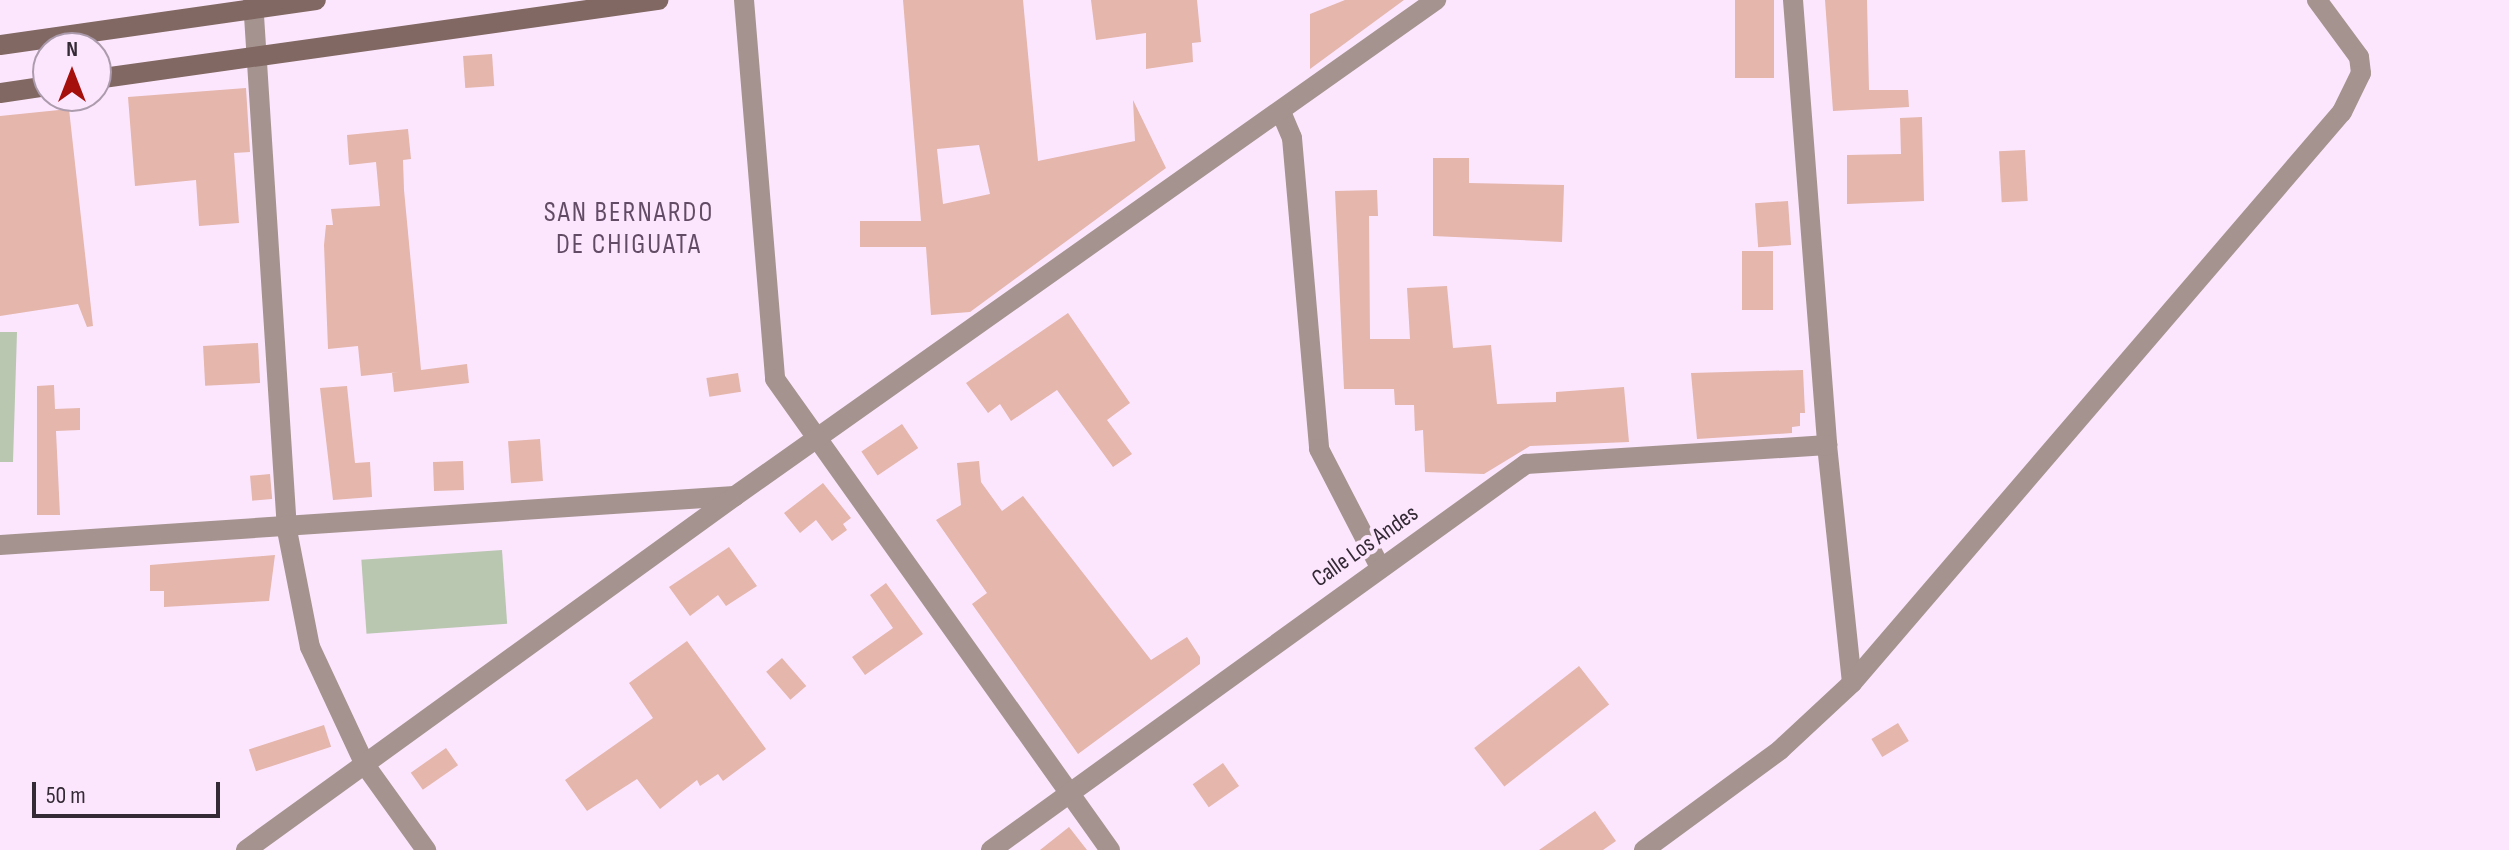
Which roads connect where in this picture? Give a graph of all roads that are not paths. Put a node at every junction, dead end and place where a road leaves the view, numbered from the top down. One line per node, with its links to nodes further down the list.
1 (316, 0): 7 (street)
2 (658, 0): 9 (street)
3 (744, 0): 14 (street)
4 (1436, 0): 13 (street)
5 (1793, 0): 15 (street)
6 (2317, 0): 20 (street)
7 (254, 4): 8 (street); 9 (street)
8 (0, 45)
9 (258, 57): 10 (street); 17 (street)
10 (112, 77)
11 (32, 88): 12 (street)
12 (0, 93)
13 (1281, 112): 14 (street); 19 (street)
14 (816, 443): 16 (street); 22 (street)
15 (1827, 445): 19 (street, Calle Los Andes); 20 (street)
16 (735, 496): 17 (street); 21 (street)
17 (287, 530): 18 (street); 21 (street)
18 (0, 545)
19 (1380, 567): 22 (street, Calle Los Andes)
20 (1852, 683): 27 (street)
21 (365, 765): 23 (street); 24 (street)
22 (1066, 793): 25 (street, Calle Los Andes); 26 (street)
23 (246, 850)
24 (426, 850)
25 (991, 850)
26 (1110, 850)
27 (1644, 850)

